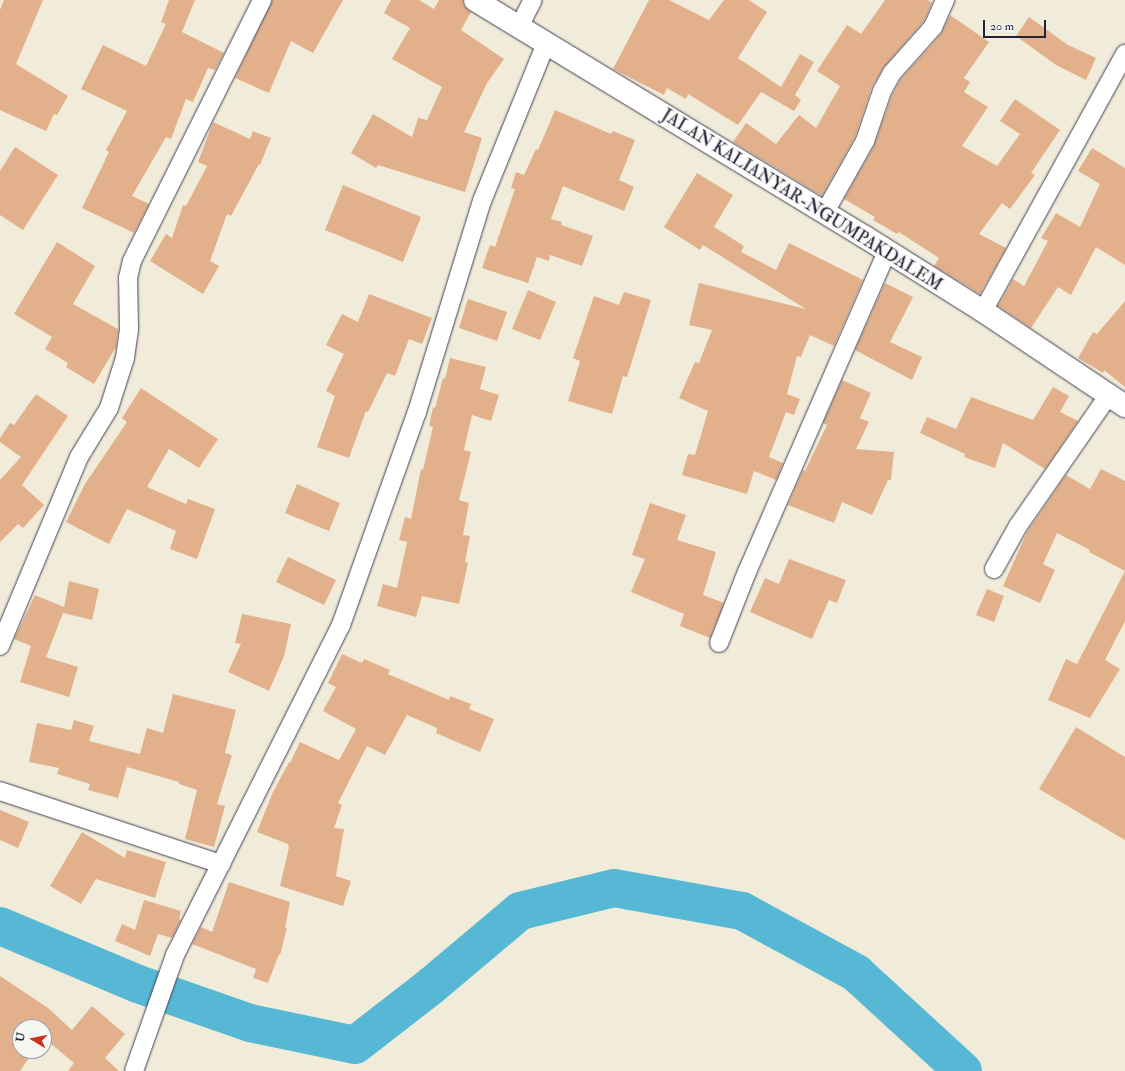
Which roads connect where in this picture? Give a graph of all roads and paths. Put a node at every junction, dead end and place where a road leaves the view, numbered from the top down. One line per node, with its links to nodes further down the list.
1 (262, 0): 14 (street)
2 (475, 0): 5 (street, JALAN KALIANYAR-NGUMPAKDALEM)
3 (533, 0): 5 (street)
4 (945, 0): 8 (street)
5 (519, 27): 6 (street, JALAN KALIANYAR-NGUMPAKDALEM)
6 (546, 43): 8 (street, JALAN KALIANYAR-NGUMPAKDALEM); 16 (street)
7 (1124, 56): 10 (street)
8 (825, 212): 9 (street, JALAN KALIANYAR-NGUMPAKDALEM)
9 (887, 251): 10 (street, JALAN KALIANYAR-NGUMPAKDALEM); 13 (street)
10 (983, 311): 11 (street, JALAN KALIANYAR-NGUMPAKDALEM)
11 (1110, 404): 12 (street)
12 (994, 569)
13 (719, 643)
14 (0, 646)
15 (0, 791): 16 (street)
16 (221, 864): 17 (street)
17 (134, 1071)

